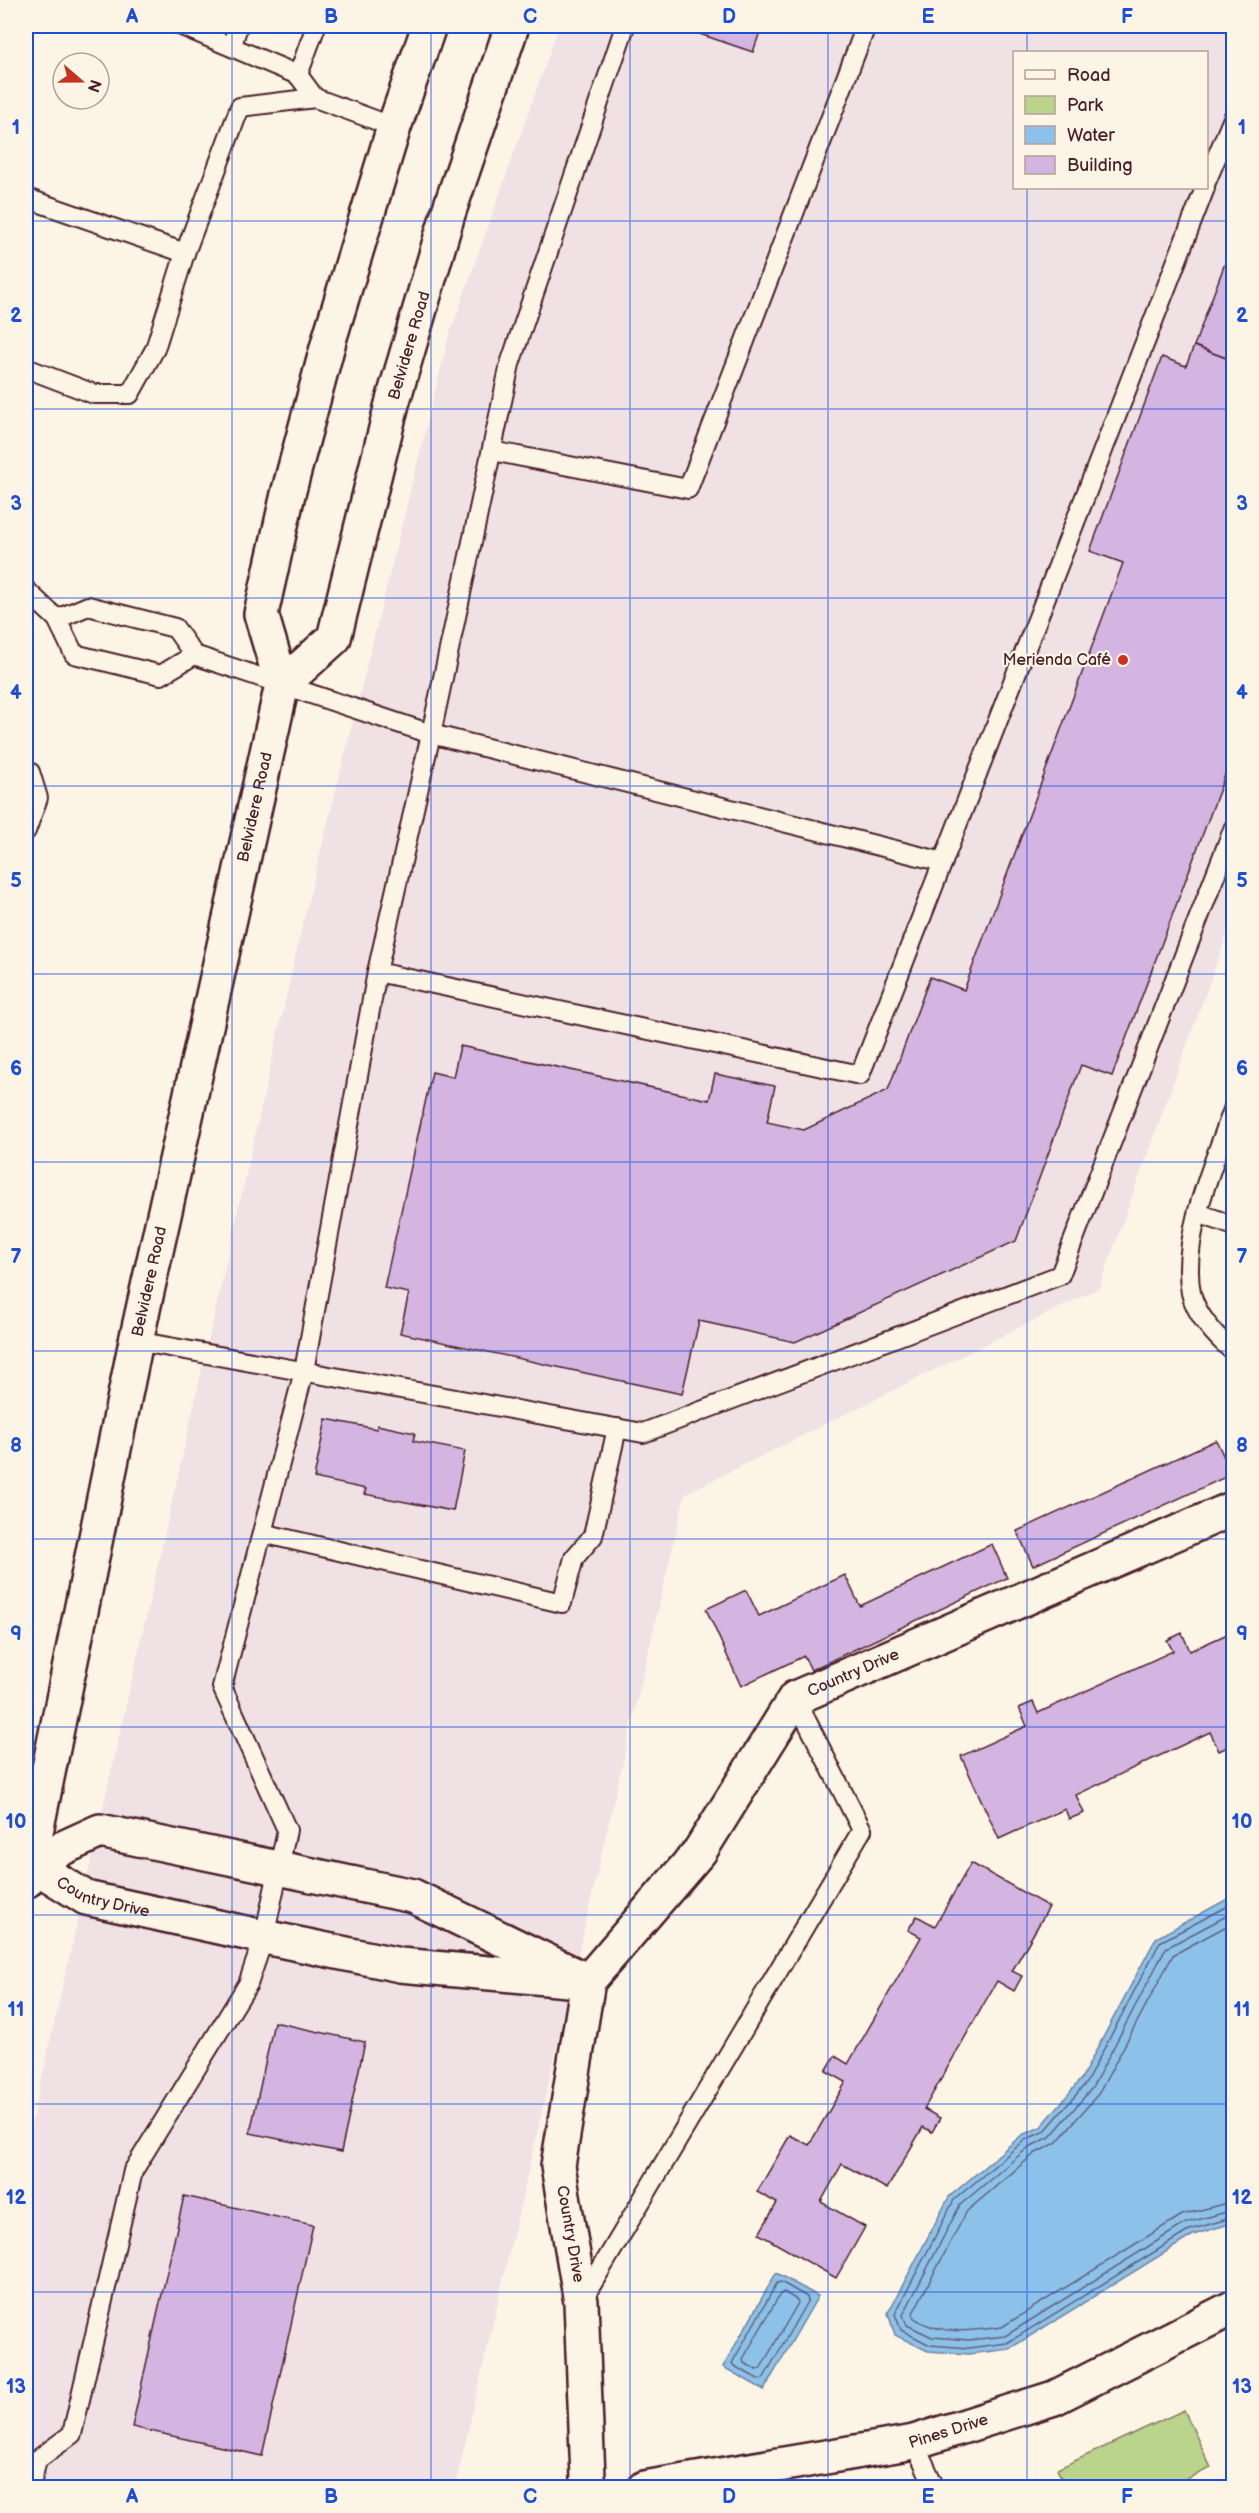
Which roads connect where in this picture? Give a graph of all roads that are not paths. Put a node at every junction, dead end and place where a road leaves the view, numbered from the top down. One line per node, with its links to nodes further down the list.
1 (182, 26): 8 (lane)
2 (238, 26): 8 (lane)
3 (316, 26): 9 (lane)
4 (429, 26): 12 (street, Belvidere Road)
5 (512, 26): 22 (street, Belvidere Road)
6 (625, 26): 18 (lane)
7 (866, 26): 18 (lane)
8 (232, 45): 9 (lane)
9 (298, 75): 10 (lane)
10 (315, 98): 12 (lane); 16 (lane)
11 (1233, 116): 13 (lane)
12 (394, 127): 22 (street, Belvidere Road)
13 (1208, 177)
14 (1204, 189): 27 (lane)
15 (26, 198): 16 (lane)
16 (184, 253): 17 (lane)
17 (26, 369)
18 (492, 451): 23 (lane)
19 (26, 590): 20 (lane)
20 (57, 619): 21 (lane); 21 (lane)
21 (194, 655): 22 (lane)
22 (282, 685): 23 (lane); 32 (street, Belvidere Road)
23 (431, 734): 27 (lane); 28 (lane)
24 (26, 770): 26 (lane)
25 (1233, 827): 35 (lane)
26 (26, 831)
27 (943, 862): 28 (lane)
28 (377, 972): 34 (lane)
29 (1233, 1107): 30 (lane)
30 (1198, 1213): 31 (lane); 33 (lane)
31 (1233, 1226)
32 (136, 1341): 34 (lane); 40 (street, Belvidere Road)
33 (1233, 1352)
34 (304, 1371): 35 (lane); 37 (lane)
35 (617, 1428): 37 (lane)
36 (1233, 1508): 38 (street, Country Drive)
37 (262, 1533): 39 (lane)
38 (795, 1698): 42 (street, Country Drive); 43 (lane)
39 (279, 1868): 40 (street, Country Drive); 41 (lane); 42 (street, Country Drive)
40 (28, 1872): 41 (street, Country Drive)
41 (264, 1937): 42 (street, Country Drive); 46 (lane)
42 (588, 1982): 43 (street, Country Drive)
43 (581, 2302): 47 (street, Country Drive)
44 (1233, 2307): 45 (street, Pines Drive)
45 (914, 2442): 48 (street, Pines Drive); 49 (lane)
46 (30, 2487)
47 (591, 2487)
48 (644, 2487)
49 (935, 2487)

